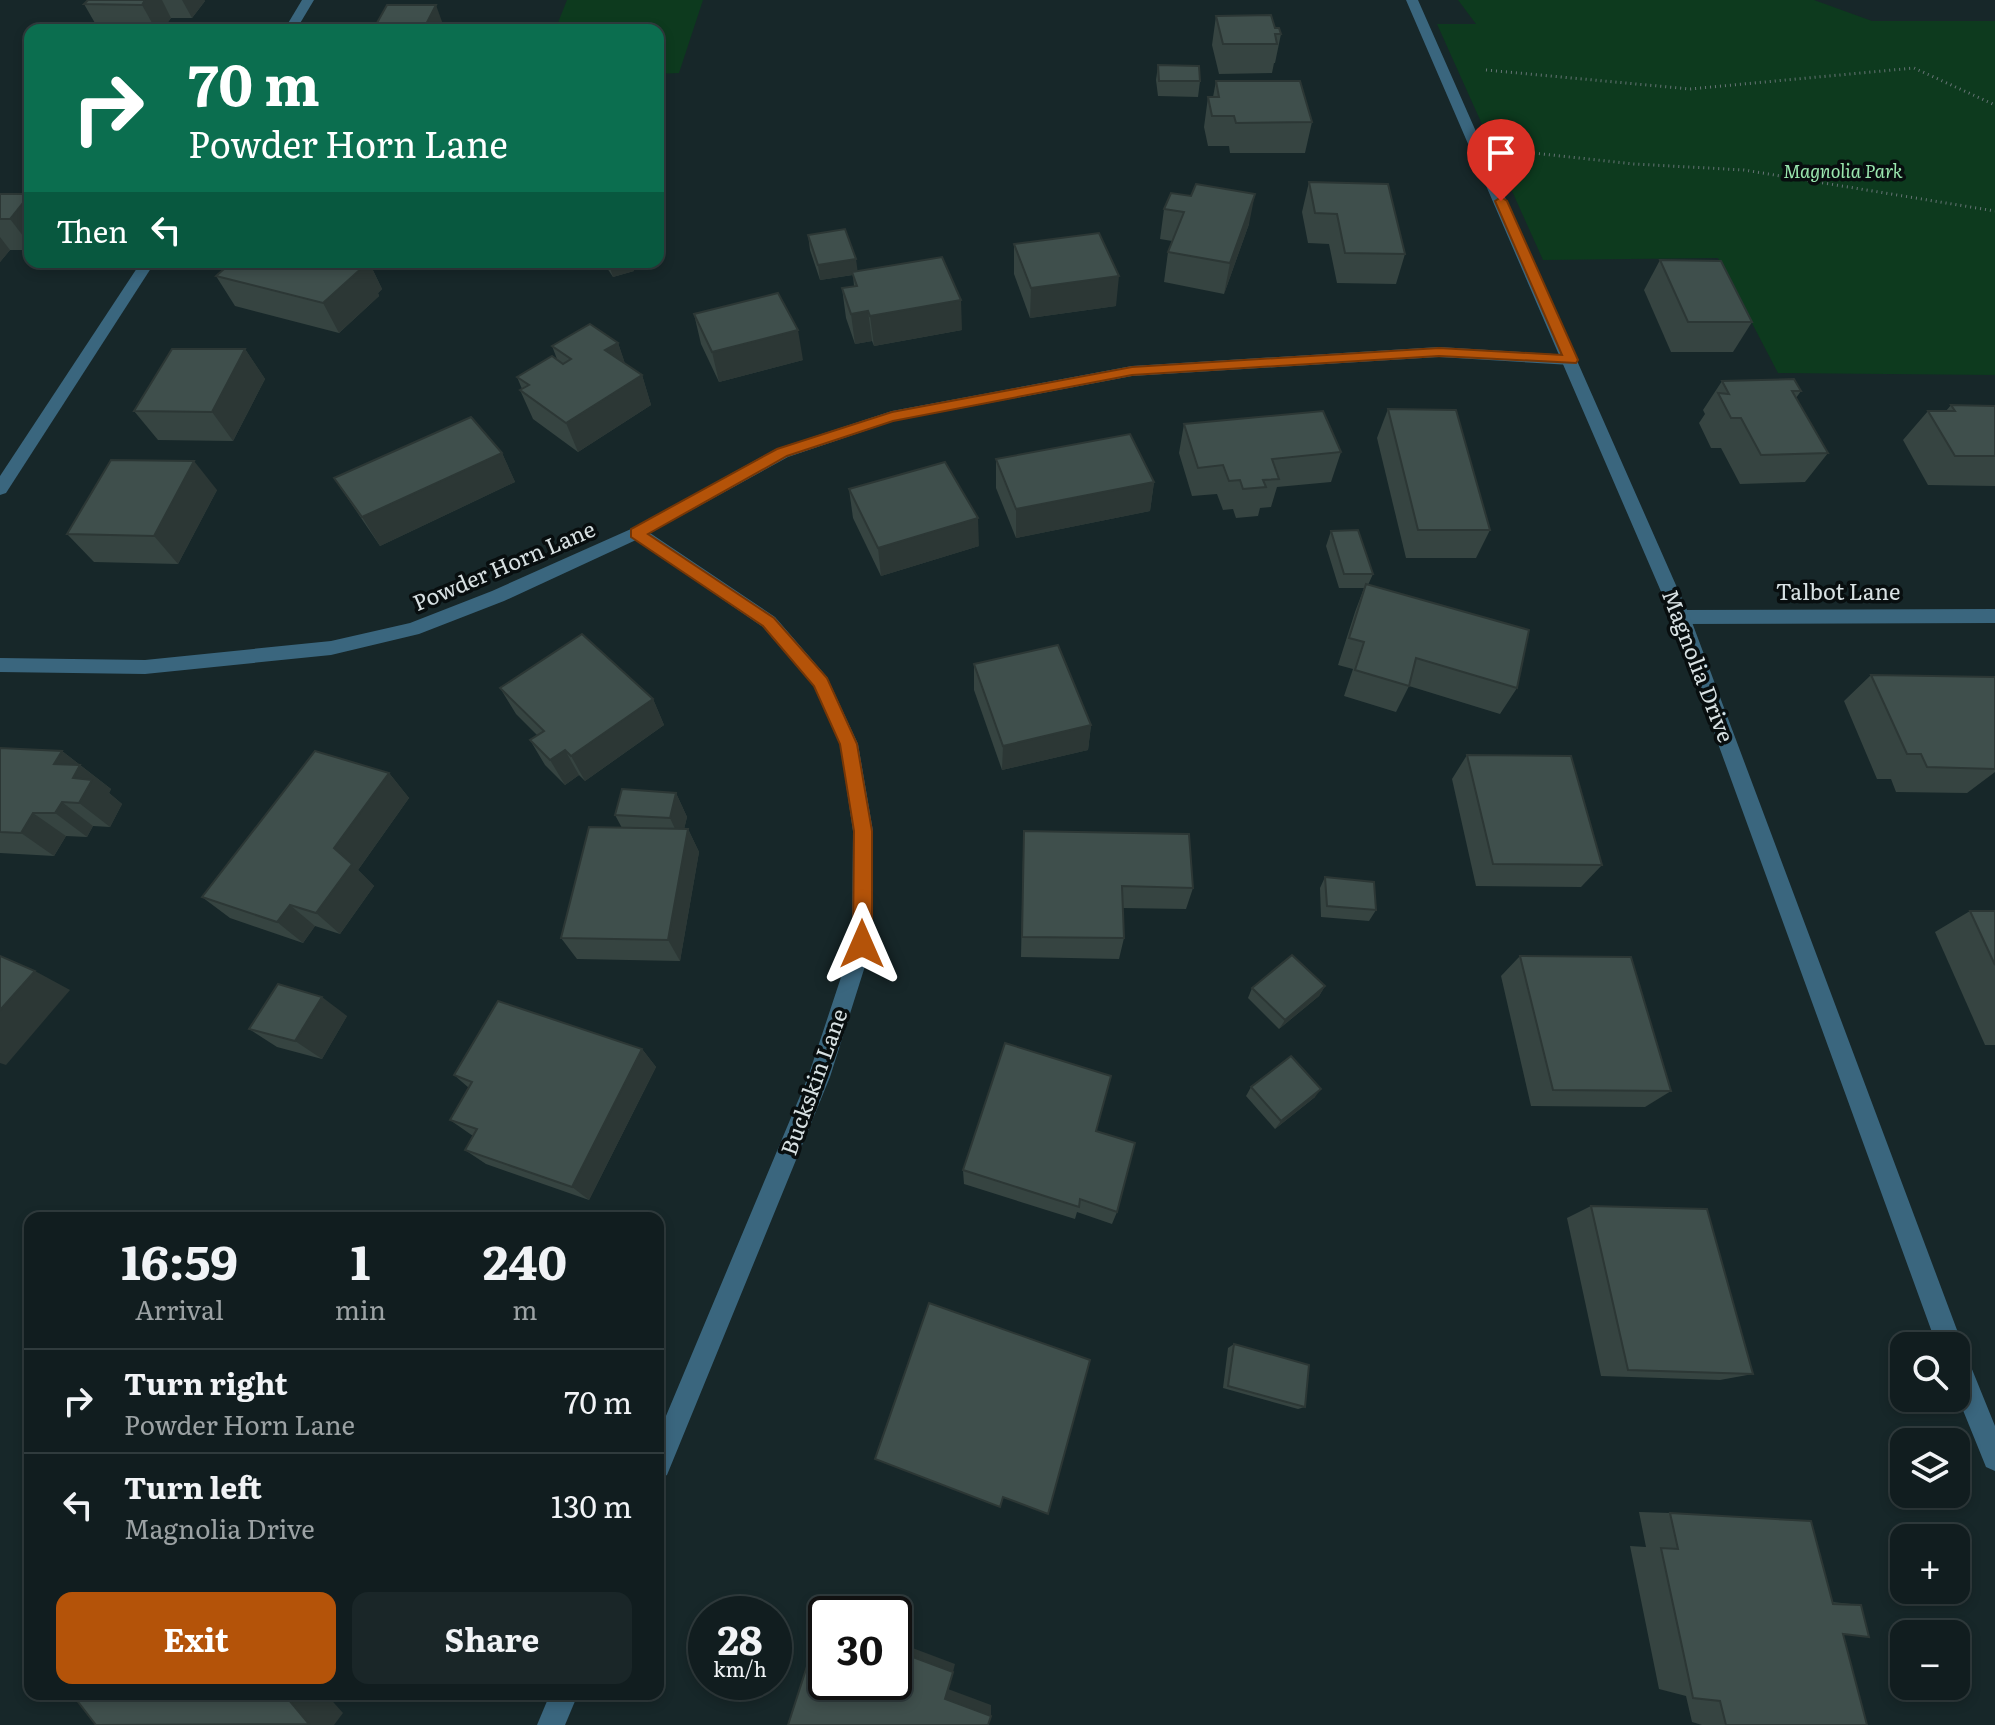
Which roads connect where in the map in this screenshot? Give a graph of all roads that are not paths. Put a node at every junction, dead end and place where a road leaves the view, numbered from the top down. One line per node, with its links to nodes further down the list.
1 (308, 0): 3 (street)
2 (1412, 0): 5 (street, Magnolia Drive)
3 (294, 24)
4 (144, 268): 6 (street)
5 (1571, 360): 7 (street, Powder Horn Lane); 9 (street, Magnolia Drive)
6 (0, 489)
7 (637, 533): 10 (street, Powder Horn Lane); 13 (street, Buckskin Lane)
8 (1995, 616): 9 (street, Talbot Lane)
9 (1681, 617): 11 (street, Magnolia Drive)
10 (0, 665)
11 (1945, 1332)
12 (1970, 1396): 14 (street)
13 (664, 1452)
14 (1995, 1458)
15 (561, 1700): 16 (street)
16 (551, 1725)

